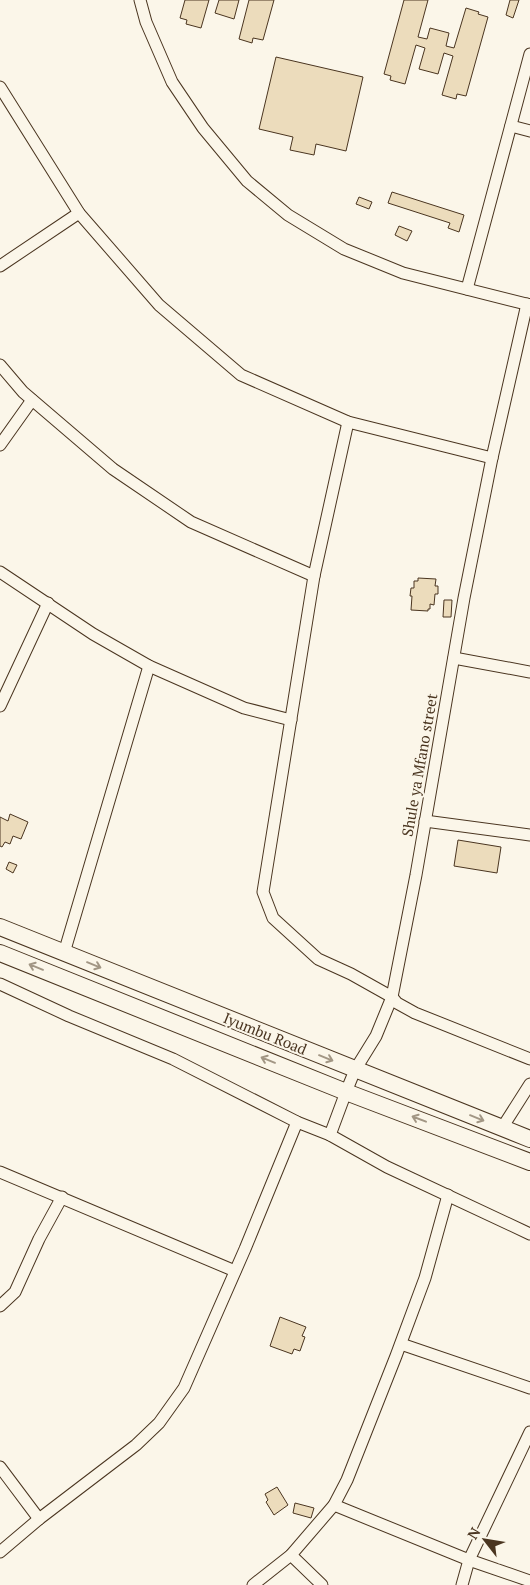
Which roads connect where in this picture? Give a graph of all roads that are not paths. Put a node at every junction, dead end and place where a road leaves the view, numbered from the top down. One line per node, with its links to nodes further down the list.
1 (140, 0): 8 (street)
2 (530, 54): 4 (street)
3 (0, 87): 6 (street)
4 (511, 126): 5 (street); 8 (street)
5 (530, 131)
6 (79, 213): 7 (street); 12 (street)
7 (0, 266)
8 (467, 289): 9 (street)
9 (529, 305): 14 (street, Shule ya Mfano street)
10 (0, 365): 11 (street)
11 (32, 400): 13 (street); 16 (street)
12 (348, 422): 14 (street); 16 (street)
13 (0, 445)
14 (492, 458): 18 (street, Shule ya Mfano street)
15 (0, 572): 17 (street)
16 (314, 576): 22 (street)
17 (48, 603): 19 (street); 21 (street)
18 (454, 658): 20 (street); 23 (street, Shule ya Mfano street)
19 (149, 666): 22 (street); 27 (street)
20 (530, 672)
21 (0, 706)
22 (291, 720): 29 (street)
23 (425, 821): 24 (street); 29 (street, Shule ya Mfano street)
24 (530, 835)
25 (0, 927): 27 (main road, Iyumbu Road)
26 (0, 953): 33 (main road, Iyumbu Road, one-way to 26)
27 (64, 953): 31 (main road, Iyumbu Road, one-way to 31)
28 (0, 984): 35 (street)
29 (392, 997): 30 (street); 31 (street, Shule ya Mfano street)
30 (530, 1059)
31 (355, 1070): 33 (street, Shule ya Mfano street); 36 (main road, Iyumbu Road, one-way to 36)
32 (530, 1084): 34 (street)
33 (346, 1092): 37 (street, Shule ya Mfano street); 39 (main road, Iyumbu Road, one-way to 33)
34 (524, 1104): 36 (street)
35 (297, 1122): 37 (street); 44 (street)
36 (502, 1128): 38 (main road, Iyumbu Road)
37 (330, 1135): 41 (street)
38 (530, 1139)
39 (530, 1162)
40 (0, 1172): 42 (street)
41 (448, 1195): 43 (street); 46 (street)
42 (62, 1197): 44 (street); 45 (street)
43 (530, 1234)
44 (236, 1271): 51 (street)
45 (0, 1306)
46 (401, 1344): 47 (street); 50 (street)
47 (530, 1388)
48 (530, 1432): 54 (street)
49 (0, 1467): 51 (street)
50 (334, 1505): 53 (street); 54 (street)
51 (40, 1519): 52 (street)
52 (0, 1552)
53 (291, 1555): 56 (street); 57 (street)
54 (469, 1560): 55 (street); 58 (street)
55 (530, 1581)
56 (253, 1585)
57 (322, 1585)
58 (462, 1585)

